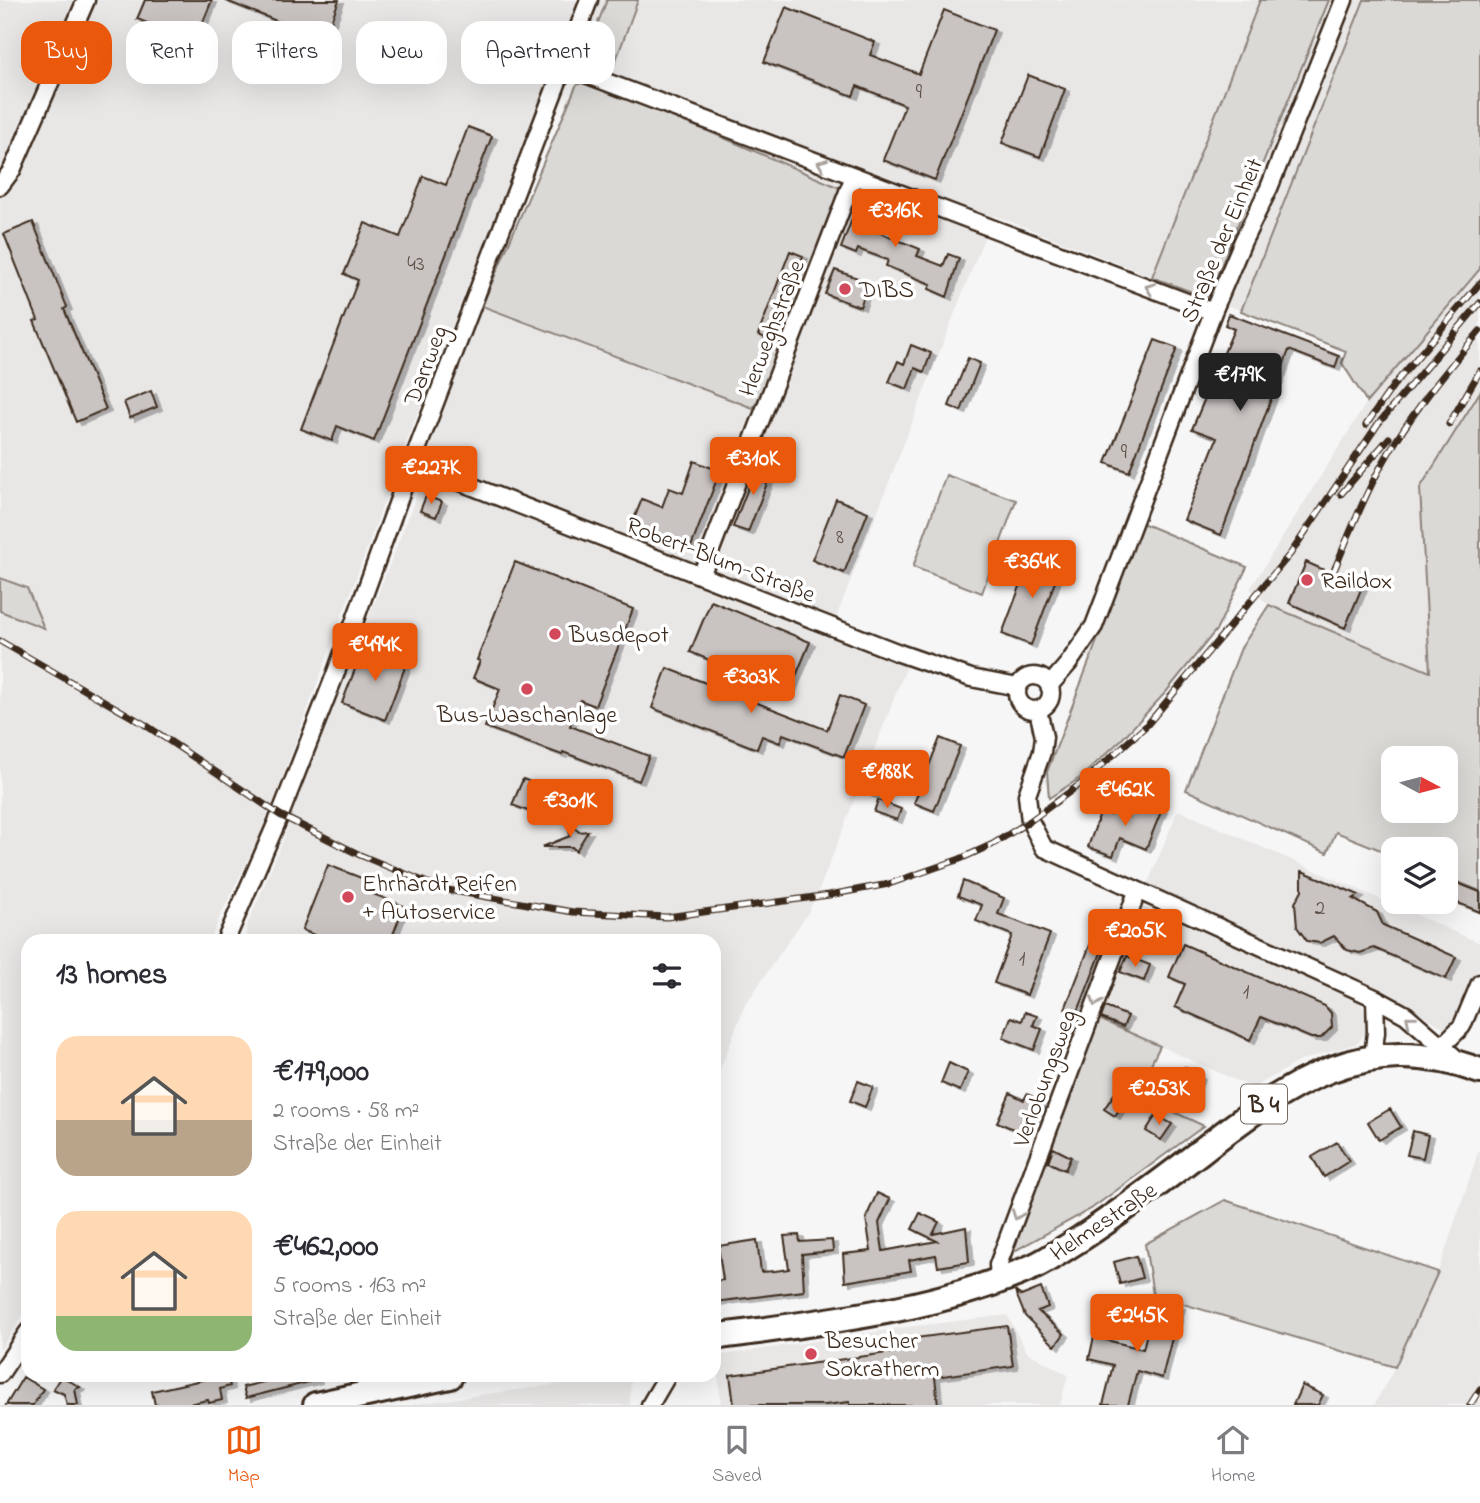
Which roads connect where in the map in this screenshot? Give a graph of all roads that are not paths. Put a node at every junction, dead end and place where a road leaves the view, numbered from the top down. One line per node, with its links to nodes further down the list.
1 (86, 0): 8 (street)
2 (589, 0): 4 (street, Darrweg)
3 (1345, 0): 9 (street, Straße der Einheit)
4 (581, 21)
5 (557, 84): 10 (street, Darrweg)
6 (611, 84): 7 (street, one-way to 6)
7 (854, 176): 9 (street, one-way to 7); 11 (street, Herweghstraße)
8 (0, 186)
9 (1213, 312): 12 (street, Straße der Einheit)
10 (412, 463): 11 (street, Robert-Blum-Straße); 16 (street, Darrweg)
11 (701, 576): 13 (street, Robert-Blum-Straße)
12 (1049, 686): 13 (street); 14 (street, Straße der Einheit)
13 (1018, 687): 14 (street)
14 (1038, 710): 15 (street)
15 (1137, 892): 18 (street); 22 (street, Verlobungsweg, one-way to 22)
16 (229, 934)
17 (1480, 983): 19 (street)
18 (1375, 999): 19 (street, one-way to 18); 20 (street)
19 (1442, 1046): 21 (street)
20 (1373, 1057): 21 (main road, Helmestraße / B 4); 22 (main road, Helmestraße / B 4)
21 (1472, 1068)
22 (999, 1280): 23 (main road, Helmestraße / B 4)
23 (721, 1336)
24 (21, 1342): 25 (street)
25 (0, 1374)
26 (422, 1382): 28 (main road)
27 (663, 1382): 29 (street)
28 (317, 1405)
29 (650, 1405)

